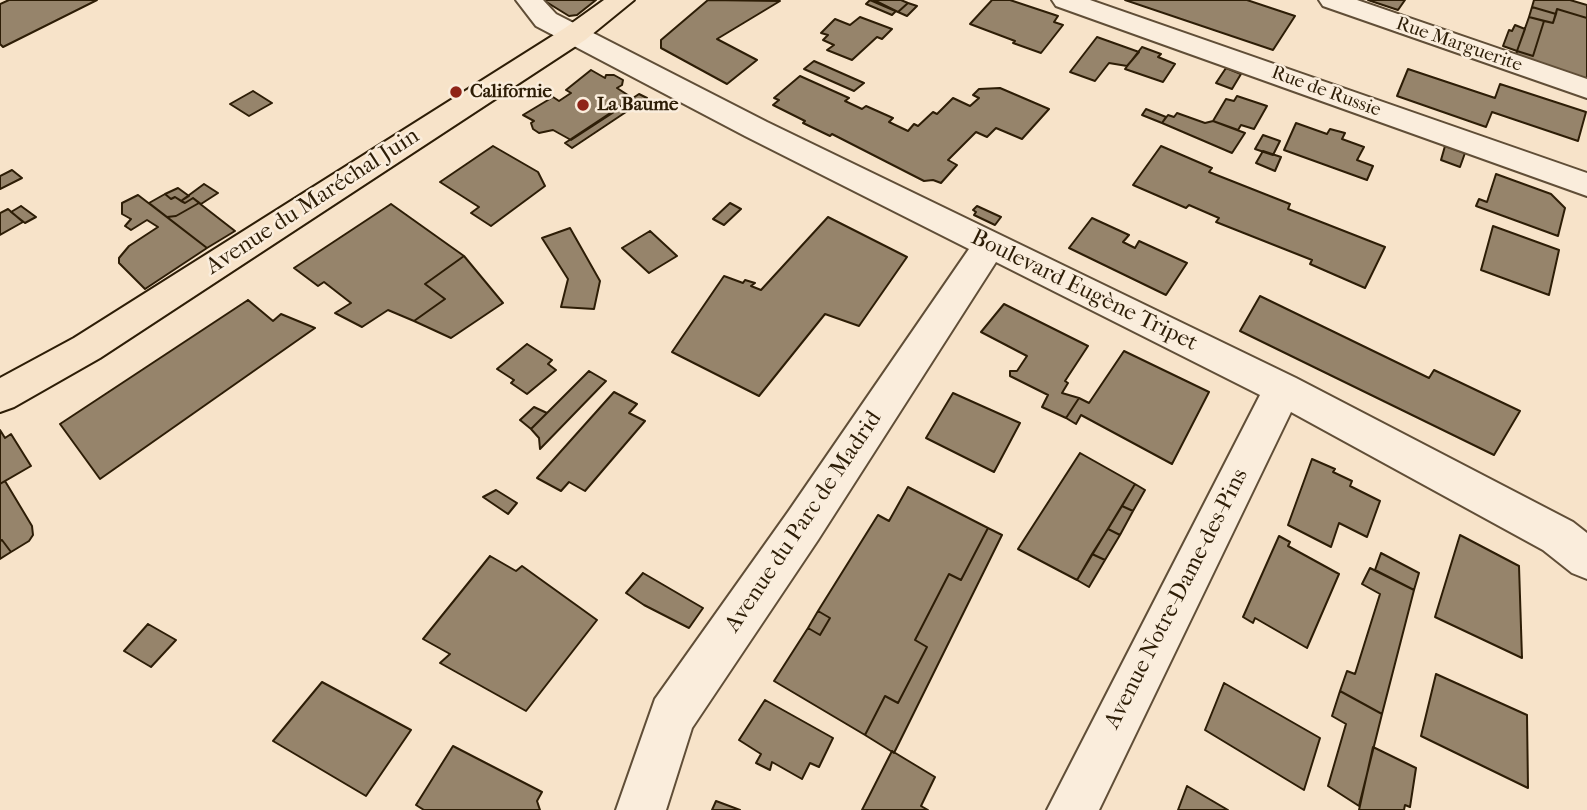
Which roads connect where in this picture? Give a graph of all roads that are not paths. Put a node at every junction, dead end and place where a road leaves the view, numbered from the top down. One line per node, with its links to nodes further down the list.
1 (529, 0): 5 (street, Boulevard Eugène Tripet)
2 (621, 0): 5 (main road, Avenue du Maréchal Juin)
3 (1065, 0): 7 (street, Rue de Russie)
4 (1332, 0): 6 (street, Rue Marguerite)
5 (575, 34): 8 (street, Boulevard Eugène Tripet); 10 (main road, Avenue du Maréchal Juin)
6 (1587, 89)
7 (1587, 185)
8 (990, 244): 9 (street, Boulevard Eugène Tripet); 12 (street, Avenue du Parc de Madrid)
9 (1283, 389): 11 (street, Boulevard Eugène Tripet); 13 (street, Avenue Notre-Dame-des-Pins)
10 (0, 396)
11 (1587, 559)
12 (641, 810)
13 (1072, 810)

